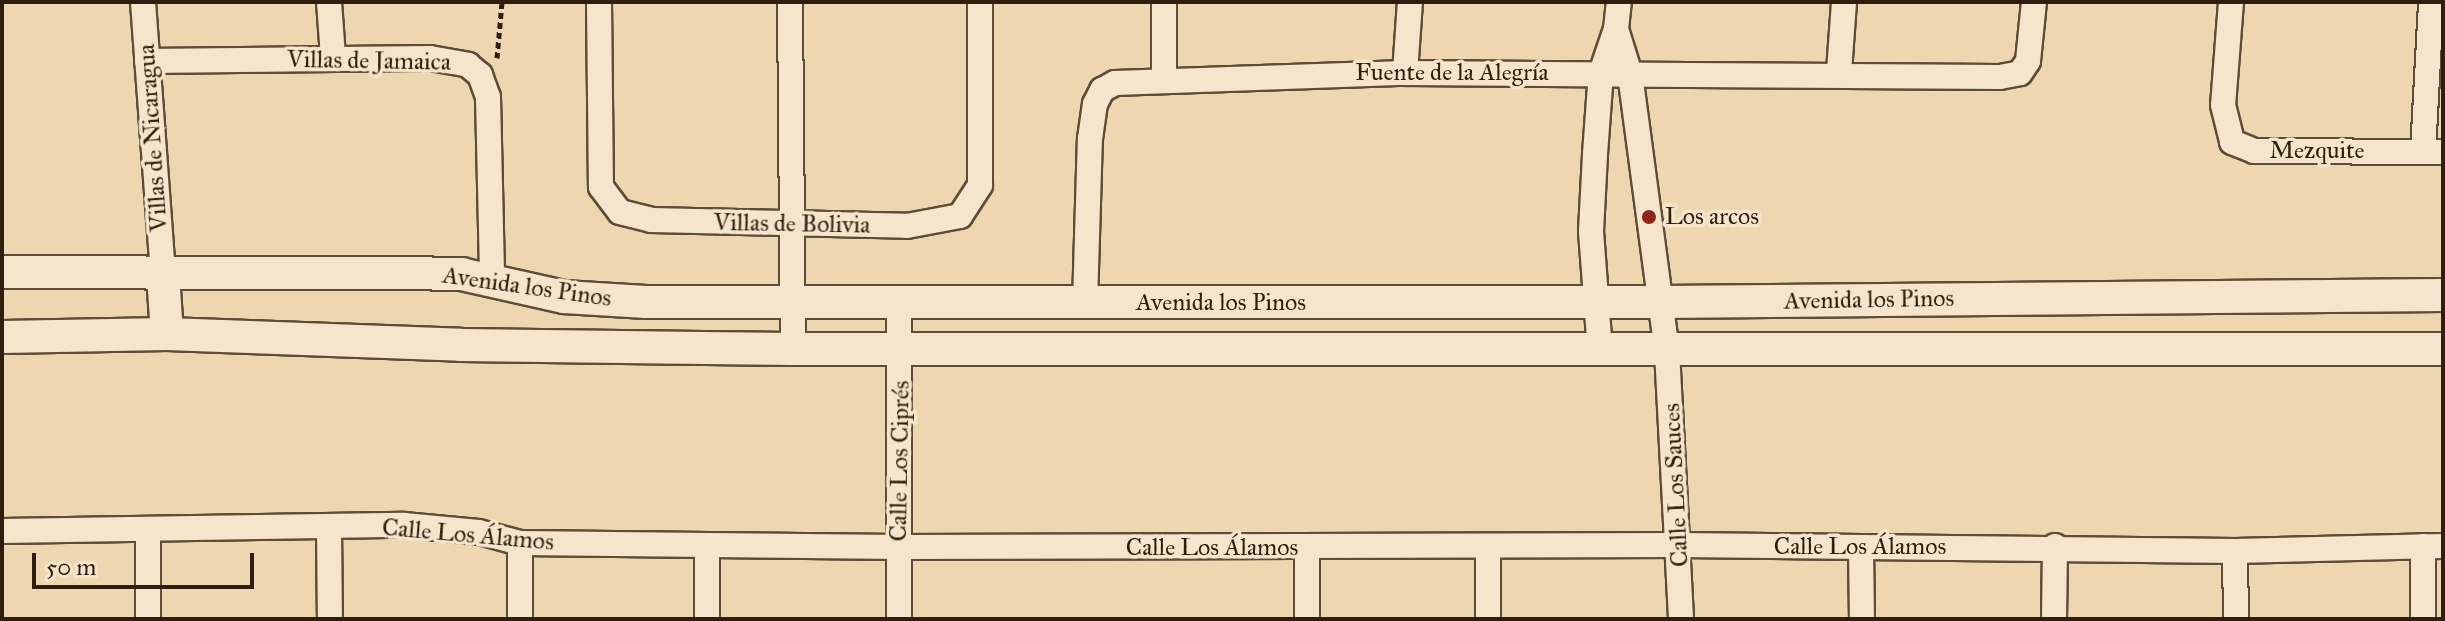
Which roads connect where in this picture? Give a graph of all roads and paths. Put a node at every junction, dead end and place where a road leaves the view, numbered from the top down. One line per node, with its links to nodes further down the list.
1 (143, 2): 16 (street, Villas de Nicaragua)
2 (329, 2): 15 (street)
3 (502, 2): 21 (path)
4 (599, 2): 24 (street, Villas de Bolivia)
5 (790, 2): 24 (street)
6 (980, 2): 24 (street, Villas de Bolivia)
7 (1164, 2): 22 (street)
8 (1410, 2): 18 (street)
9 (1619, 2): 14 (street)
10 (1844, 2): 17 (street)
11 (2034, 2): 17 (street, Fuente de la Alegría)
12 (2231, 2): 23 (street, Mezquite)
13 (2431, 2): 23 (street)
14 (1616, 29): 19 (street); 20 (street, Calle Los Sauces)
15 (333, 57): 16 (street, Villas de Jamaica); 21 (street, Villas de Jamaica)
16 (147, 61): 26 (street, Villas de Nicaragua)
17 (1839, 72): 20 (street, Fuente de la Alegría)
18 (1405, 73): 19 (street, Fuente de la Alegría); 22 (street, Fuente de la Alegría)
19 (1601, 73): 20 (street, Fuente de la Alegría); 30 (street)
20 (1630, 74): 31 (street, Calle Los Sauces)
21 (480, 75): 27 (street, Villas de Jamaica)
22 (1164, 77): 34 (street, Fuente de la Alegría)
23 (2433, 152)
24 (791, 225): 32 (street)
25 (2, 272): 26 (street, Avenida los Pinos)
26 (163, 275): 27 (street, Avenida los Pinos); 35 (street)
27 (492, 277): 32 (street, Avenida los Pinos)
28 (2443, 295): 29 (street, Avenida los Pinos)
29 (2149, 298): 31 (street, Avenida los Pinos); 38 (street)
30 (1597, 302): 31 (street, Avenida los Pinos); 34 (street, Avenida los Pinos); 41 (street)
31 (1660, 302): 42 (street, Calle Los Sauces)
32 (791, 303): 33 (street, Avenida los Pinos); 39 (street)
33 (899, 304): 34 (street, Avenida los Pinos); 37 (street, Calle Los Ciprés)
34 (1085, 304)
35 (167, 334): 36 (street, Avenida los Pinos); 39 (street, Avenida los Pinos)
36 (2, 337)
37 (901, 347): 39 (street, Avenida los Pinos); 41 (street, Avenida los Pinos); 51 (street, Calle Los Ciprés)
38 (2147, 348): 40 (street, Avenida los Pinos); 42 (street, Avenida los Pinos)
39 (793, 349)
40 (2443, 349)
41 (1600, 351): 42 (street, Avenida los Pinos)
42 (1667, 351): 48 (street, Calle Los Sauces)
43 (329, 529): 45 (street, Calle Los Álamos); 46 (street, Calle Los Álamos); 57 (street)
44 (2, 531): 45 (street, Calle Los Álamos)
45 (148, 531): 56 (street)
46 (520, 543): 47 (street, Calle Los Álamos); 58 (street)
47 (707, 545): 51 (street, Calle Los Álamos); 59 (street)
48 (1680, 545): 53 (street, Calle Los Álamos); 54 (street, Calle Los Álamos); 63 (street, Calle Los Sauces)
49 (2055, 546): 54 (street, Calle Los Álamos); 55 (street, Calle Los Álamos); 65 (street)
50 (2433, 546): 55 (street, Calle Los Álamos); 67 (street)
51 (899, 547): 52 (street, Calle Los Álamos); 60 (street, Calle Los Ciprés)
52 (1307, 548): 53 (street, Calle Los Álamos); 61 (street)
53 (1488, 548): 62 (street)
54 (1861, 548): 64 (street)
55 (2235, 551): 66 (street)
56 (148, 619)
57 (330, 619)
58 (520, 619)
59 (707, 619)
60 (899, 619)
61 (1307, 619)
62 (1488, 619)
63 (1681, 619)
64 (1862, 619)
65 (2054, 619)
66 (2236, 619)
67 (2423, 619)

